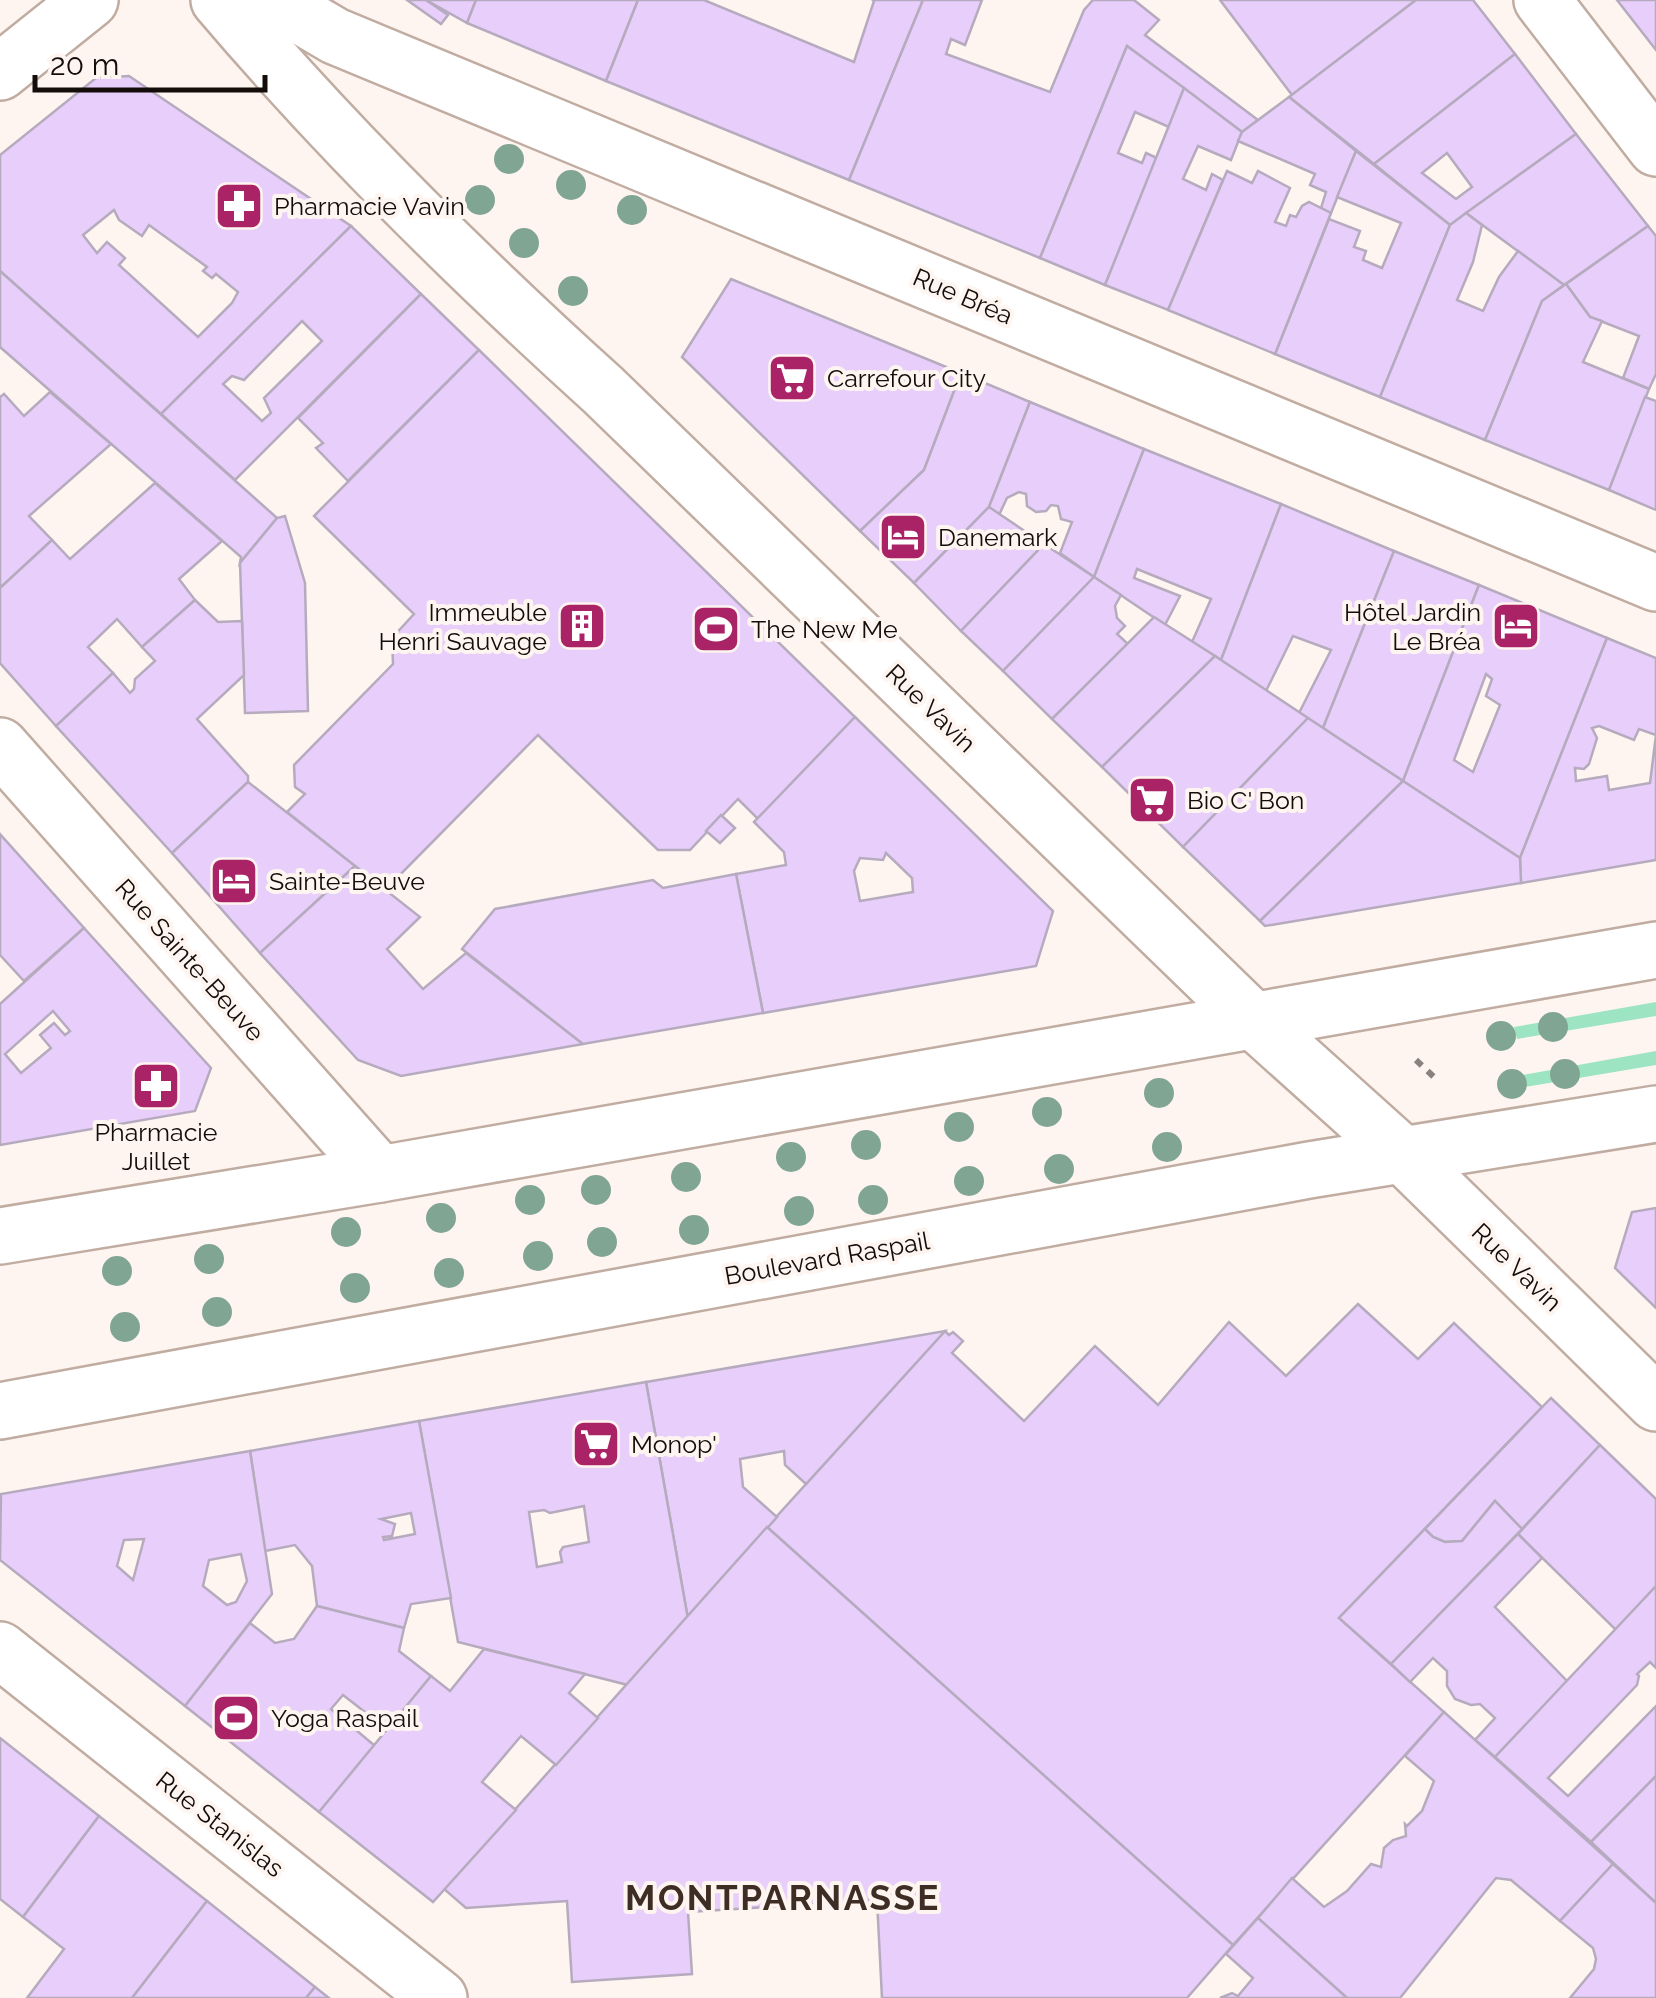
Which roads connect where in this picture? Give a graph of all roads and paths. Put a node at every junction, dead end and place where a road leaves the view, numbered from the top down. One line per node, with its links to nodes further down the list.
1 (90, 0): 5 (street)
2 (219, 0): 10 (street, Rue Vavin)
3 (274, 0): 7 (street, Rue Bréa)
4 (1542, 0): 6 (street)
5 (0, 72)
6 (1656, 148)
7 (1656, 583)
8 (0, 746): 13 (street, Rue Sainte-Beuve)
9 (1656, 950): 10 (street)
10 (1254, 1021): 12 (street, Rue Vavin); 13 (street)
11 (1656, 1114): 12 (street, Boulevard Raspail)
12 (1402, 1154): 15 (street, Rue Vavin); 16 (street, Boulevard Raspail)
13 (380, 1174): 14 (street)
14 (0, 1236)
15 (1656, 1403)
16 (0, 1411)
17 (0, 1650): 18 (street, Rue Stanislas)
18 (439, 1998)

